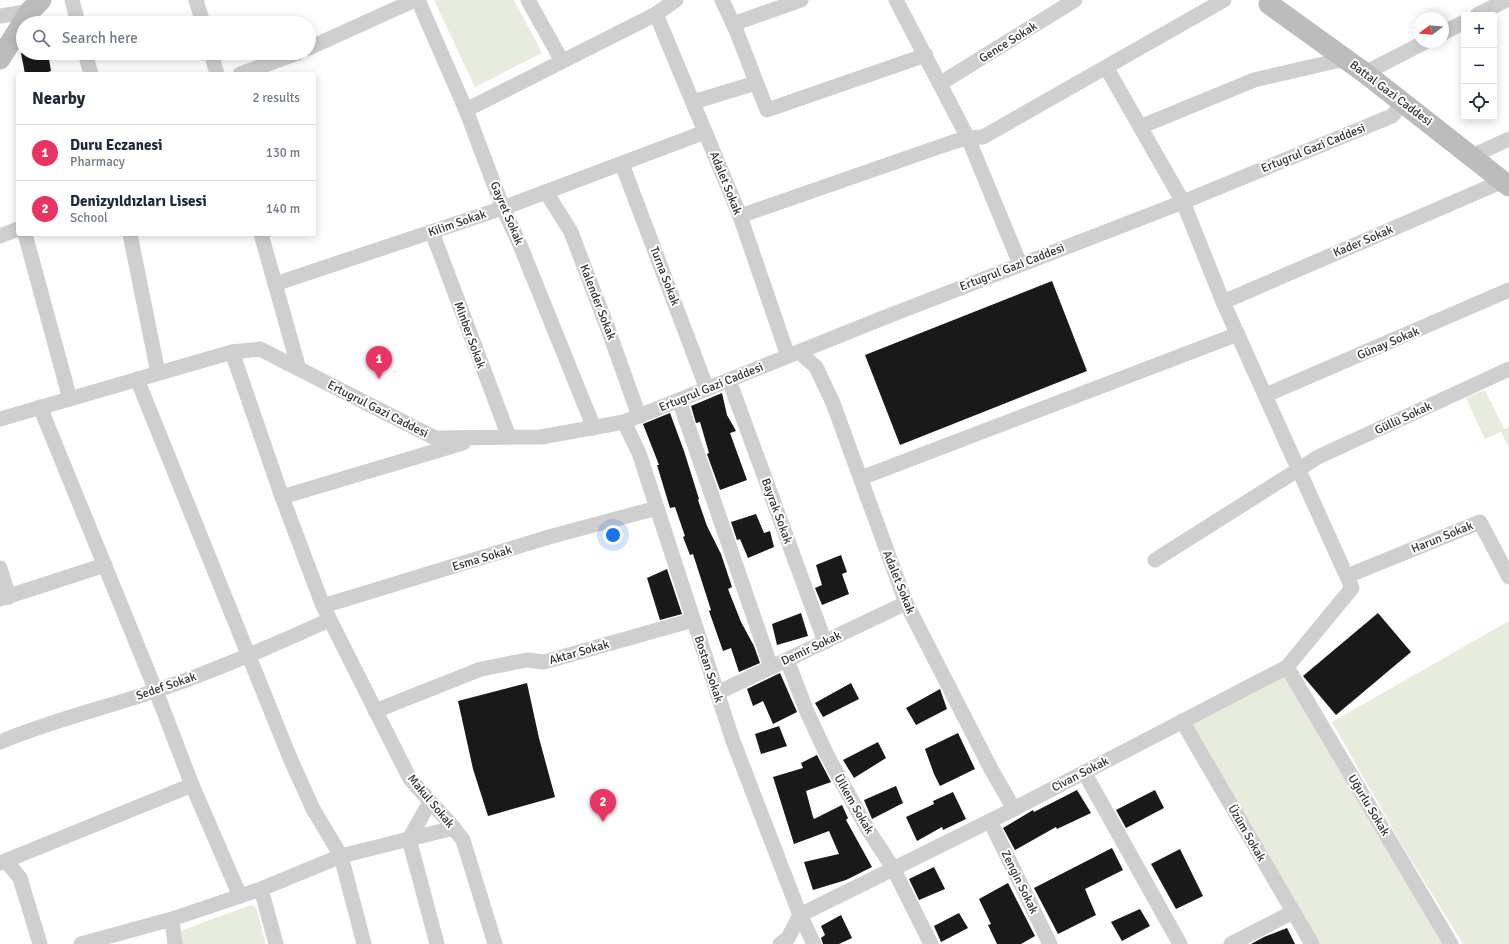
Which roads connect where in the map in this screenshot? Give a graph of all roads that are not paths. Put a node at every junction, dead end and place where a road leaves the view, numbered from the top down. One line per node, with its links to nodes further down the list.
1 (72, 0): 18 (street)
2 (196, 0): 19 (street)
3 (417, 0): 24 (street); 42 (street, Gayret Sokak)
4 (528, 0): 32 (street)
5 (676, 0): 15 (street)
6 (722, 0): 20 (street)
7 (801, 0): 20 (street)
8 (896, 0): 26 (street)
9 (1076, 0): 39 (street, Gence Sokak)
10 (1224, 0): 33 (street)
11 (1506, 0): 14 (street)
12 (1269, 2): 28 (street, Battal Gazi Caddesi)
13 (35, 5): 16 (street); 17 (street)
14 (1483, 12)
15 (656, 14): 32 (street); 40 (street, Adalet Sokak)
16 (0, 16)
17 (28, 16)
18 (76, 16)
19 (201, 16)
20 (733, 24): 38 (street)
21 (1461, 24): 22 (street)
22 (1449, 30)
23 (16, 34): 27 (street)
24 (316, 45)
25 (1413, 48): 37 (street)
26 (926, 55): 38 (street); 39 (street)
27 (0, 59)
28 (1345, 59): 37 (street, Battal Gazi Caddesi); 43 (street)
29 (87, 60): 34 (street)
30 (213, 60): 35 (street)
31 (279, 60): 36 (street)
32 (562, 61): 42 (street)
33 (1106, 67): 43 (street); 45 (street)
34 (90, 72)
35 (216, 72)
36 (246, 72)
37 (1365, 73): 41 (street, Battal Gazi Caddesi)
38 (756, 83): 40 (street)
39 (941, 83): 45 (street)
40 (693, 102): 44 (street, Adalet Sokak)
41 (1403, 103): 47 (street, Battal Gazi Caddesi); 51 (street, Ertugrul Gazi Caddesi)
42 (466, 110): 52 (street, Gayret Sokak)
43 (1140, 127): 51 (street)
44 (705, 132): 48 (street, Kilim Sokak); 53 (street, Adalet Sokak)
45 (968, 138): 53 (street); 60 (street)
46 (1509, 139): 47 (street)
47 (1472, 156): 49 (street, Battal Gazi Caddesi)
48 (622, 164): 50 (street, Kilim Sokak); 72 (street, Turna Sokak)
49 (1506, 184): 63 (street, Kader Sokak)
50 (546, 192): 52 (street, Kilim Sokak); 77 (street, Kalender Sokak)
51 (1183, 202): 60 (street, Ertugrul Gazi Caddesi); 63 (street)
52 (503, 208): 55 (street, Kilim Sokak); 80 (street, Gayret Sokak)
53 (740, 216): 66 (street, Adalet Sokak)
54 (16, 231): 56 (street)
55 (432, 232): 61 (street, Kilim Sokak); 81 (street, Minber Sokak)
56 (0, 236)
57 (27, 236): 74 (street)
58 (130, 236): 69 (street)
59 (262, 236): 61 (street)
60 (1020, 264): 66 (street, Ertugrul Gazi Caddesi)
61 (275, 284): 67 (street)
62 (1509, 290): 73 (street, Günay Sokak)
63 (1223, 302): 64 (street)
64 (1238, 334): 73 (street); 84 (street)
65 (232, 352): 67 (street, Ertugrul Gazi Caddesi); 69 (street, Ertugrul Gazi Caddesi); 85 (street)
66 (793, 354): 71 (street, Ertugrul Gazi Caddesi); 84 (street, Adalet Sokak)
67 (299, 368): 82 (street, Ertugrul Gazi Caddesi)
68 (1509, 368): 83 (street, Güllü Sokak)
69 (158, 373): 70 (street, Ertugrul Gazi Caddesi)
70 (138, 379): 74 (street, Ertugrul Gazi Caddesi); 98 (street)
71 (729, 380): 72 (street, Ertugrul Gazi Caddesi); 97 (street, Bayrak Sokak)
72 (707, 389): 75 (street, Ertugrul Gazi Caddesi)
73 (1266, 395): 83 (street)
74 (70, 398): 76 (street, Ertugrul Gazi Caddesi)
75 (679, 400): 77 (street, Ertugrul Gazi Caddesi); 100 (street)
76 (40, 407): 78 (street, Ertugrul Gazi Caddesi); 88 (street)
77 (639, 416): 79 (street, Ertugrul Gazi Caddesi)
78 (0, 419)
79 (624, 422): 80 (street, Ertugrul Gazi Caddesi); 86 (street, Bostan Sokak)
80 (594, 428): 81 (street, Ertugrul Gazi Caddesi)
81 (509, 437): 82 (street, Ertugrul Gazi Caddesi)
82 (482, 438): 85 (street)
83 (1298, 468): 87 (street, Güllü Sokak); 90 (street)
84 (861, 478): 93 (street, Adalet Sokak)
85 (282, 497): 94 (street)
86 (657, 508): 94 (street, Esma Sokak); 96 (street, Bostan Sokak)
87 (1156, 560)
88 (105, 565): 92 (street); 102 (street)
89 (0, 568): 92 (street)
90 (1347, 576): 91 (street, Harun Sokak); 101 (street, Civan Sokak)
91 (1509, 577)
92 (5, 598)
93 (906, 603): 97 (street, Demir Sokak); 110 (street, Adalet Sokak)
94 (323, 606): 95 (street)
95 (329, 620): 98 (street, Sedef Sokak); 104 (street, Makul Sokak)
96 (693, 620): 103 (street, Bostan Sokak); 104 (street, Aktar Sokak)
97 (825, 642): 99 (street, Demir Sokak)
98 (249, 656): 102 (street, Sedef Sokak); 114 (street)
99 (787, 660): 100 (street, Demir Sokak); 116 (street, Ülkem Sokak)
100 (771, 667): 103 (street, Demir Sokak)
101 (1287, 667): 105 (street, Civan Sokak); 137 (street, Uğurlu Sokak)
102 (156, 690): 106 (street, Sedef Sokak); 108 (street)
103 (717, 693): 120 (street, Bostan Sokak)
104 (376, 711): 109 (street, Makul Sokak)
105 (1182, 721): 107 (street, Civan Sokak); 119 (street, Üzüm Sokak)
106 (0, 742)
107 (1084, 772): 110 (street, Civan Sokak); 134 (street)
108 (192, 785): 115 (street); 118 (street)
109 (430, 802): 112 (street, Makul Sokak); 113 (street)
110 (1014, 809): 111 (street, Civan Sokak)
111 (990, 821): 116 (street, Civan Sokak); 133 (street, Zengin Sokak)
112 (454, 828): 113 (street); 129 (street, Makul Sokak)
113 (409, 839): 114 (street); 128 (street)
114 (341, 856): 117 (street); 127 (street)
115 (3, 862): 123 (street)
116 (893, 868): 120 (street, Civan Sokak); 132 (street, Ülkem Sokak)
117 (261, 889): 118 (street); 126 (street)
118 (240, 896): 121 (street)
119 (1293, 912): 135 (street); 136 (street, Üzüm Sokak)
120 (800, 915): 130 (street); 131 (street)
121 (172, 919): 122 (street); 125 (street)
122 (111, 940): 124 (street)
123 (39, 944)
124 (81, 944)
125 (175, 944)
126 (276, 944)
127 (364, 944)
128 (437, 944)
129 (495, 944)
130 (780, 944)
131 (814, 944)
132 (931, 944)
133 (1050, 944)
134 (1180, 944)
135 (1231, 944)
136 (1312, 944)
137 (1451, 944)

